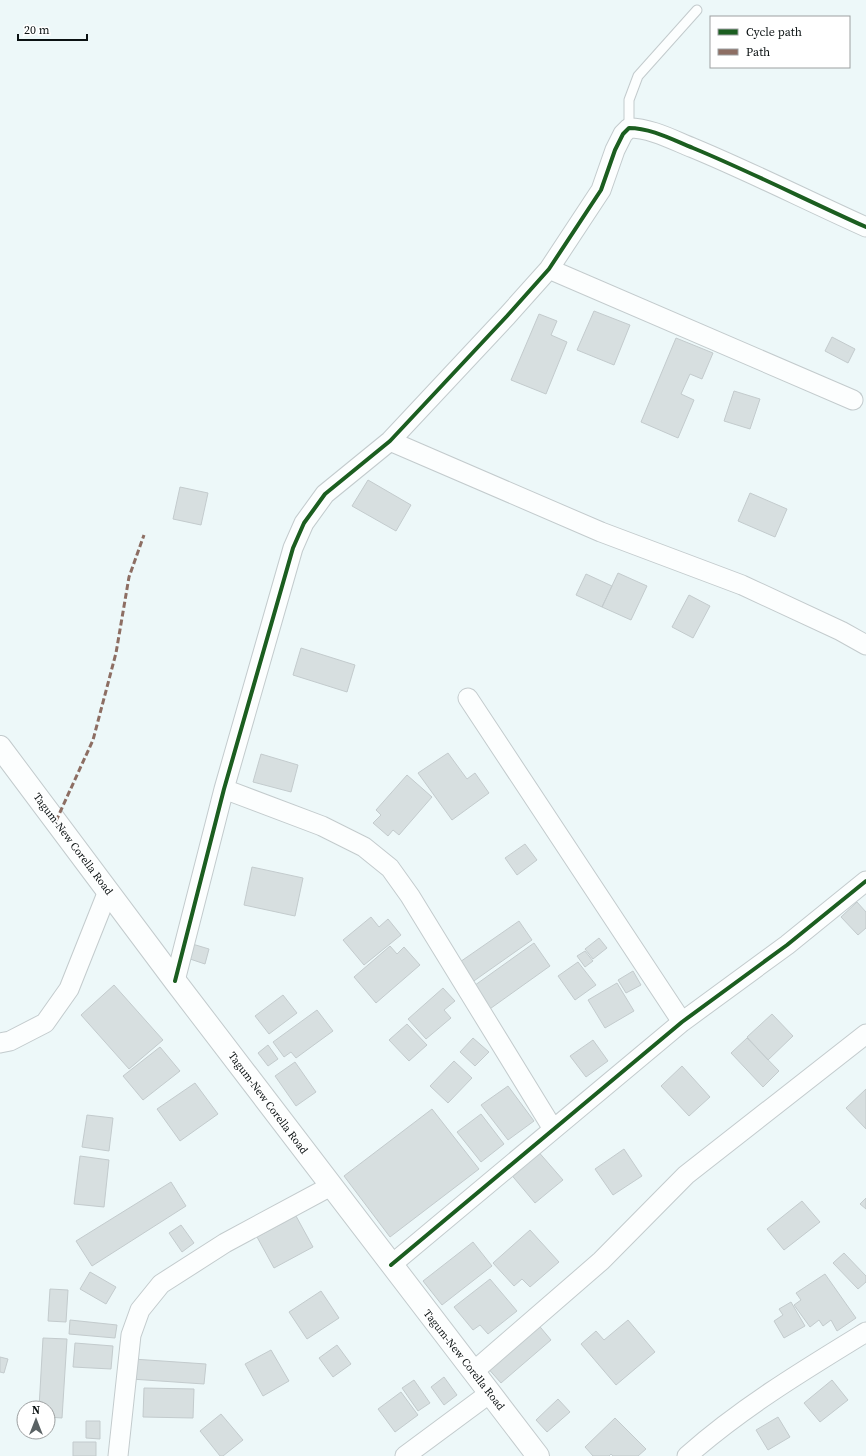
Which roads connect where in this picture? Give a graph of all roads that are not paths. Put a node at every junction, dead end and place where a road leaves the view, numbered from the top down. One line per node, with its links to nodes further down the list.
1 (697, 10): 2 (lane)
2 (629, 128): 3 (street); 4 (street)
3 (866, 227)
4 (549, 269): 5 (street); 6 (street)
5 (853, 400)
6 (390, 440): 7 (street); 10 (street)
7 (866, 645)
8 (468, 698): 14 (street)
9 (0, 747): 12 (main road, Tagum-New Corella Road)
10 (224, 789): 13 (street); 17 (street)
11 (866, 881): 14 (street)
12 (108, 891): 13 (main road, Tagum-New Corella Road); 16 (street)
13 (175, 981): 18 (main road, Tagum-New Corella Road)
14 (682, 1022): 17 (street)
15 (866, 1034): 21 (street)
16 (0, 1043)
17 (553, 1129): 19 (street)
18 (332, 1186): 19 (main road, Tagum-New Corella Road); 23 (street)
19 (391, 1265): 21 (main road, Tagum-New Corella Road)
20 (866, 1332): 26 (street)
21 (473, 1372): 22 (main road, Tagum-New Corella Road)
22 (490, 1393): 24 (street); 25 (main road, Tagum-New Corella Road)
23 (118, 1456)
24 (405, 1456)
25 (538, 1456)
26 (687, 1456)

